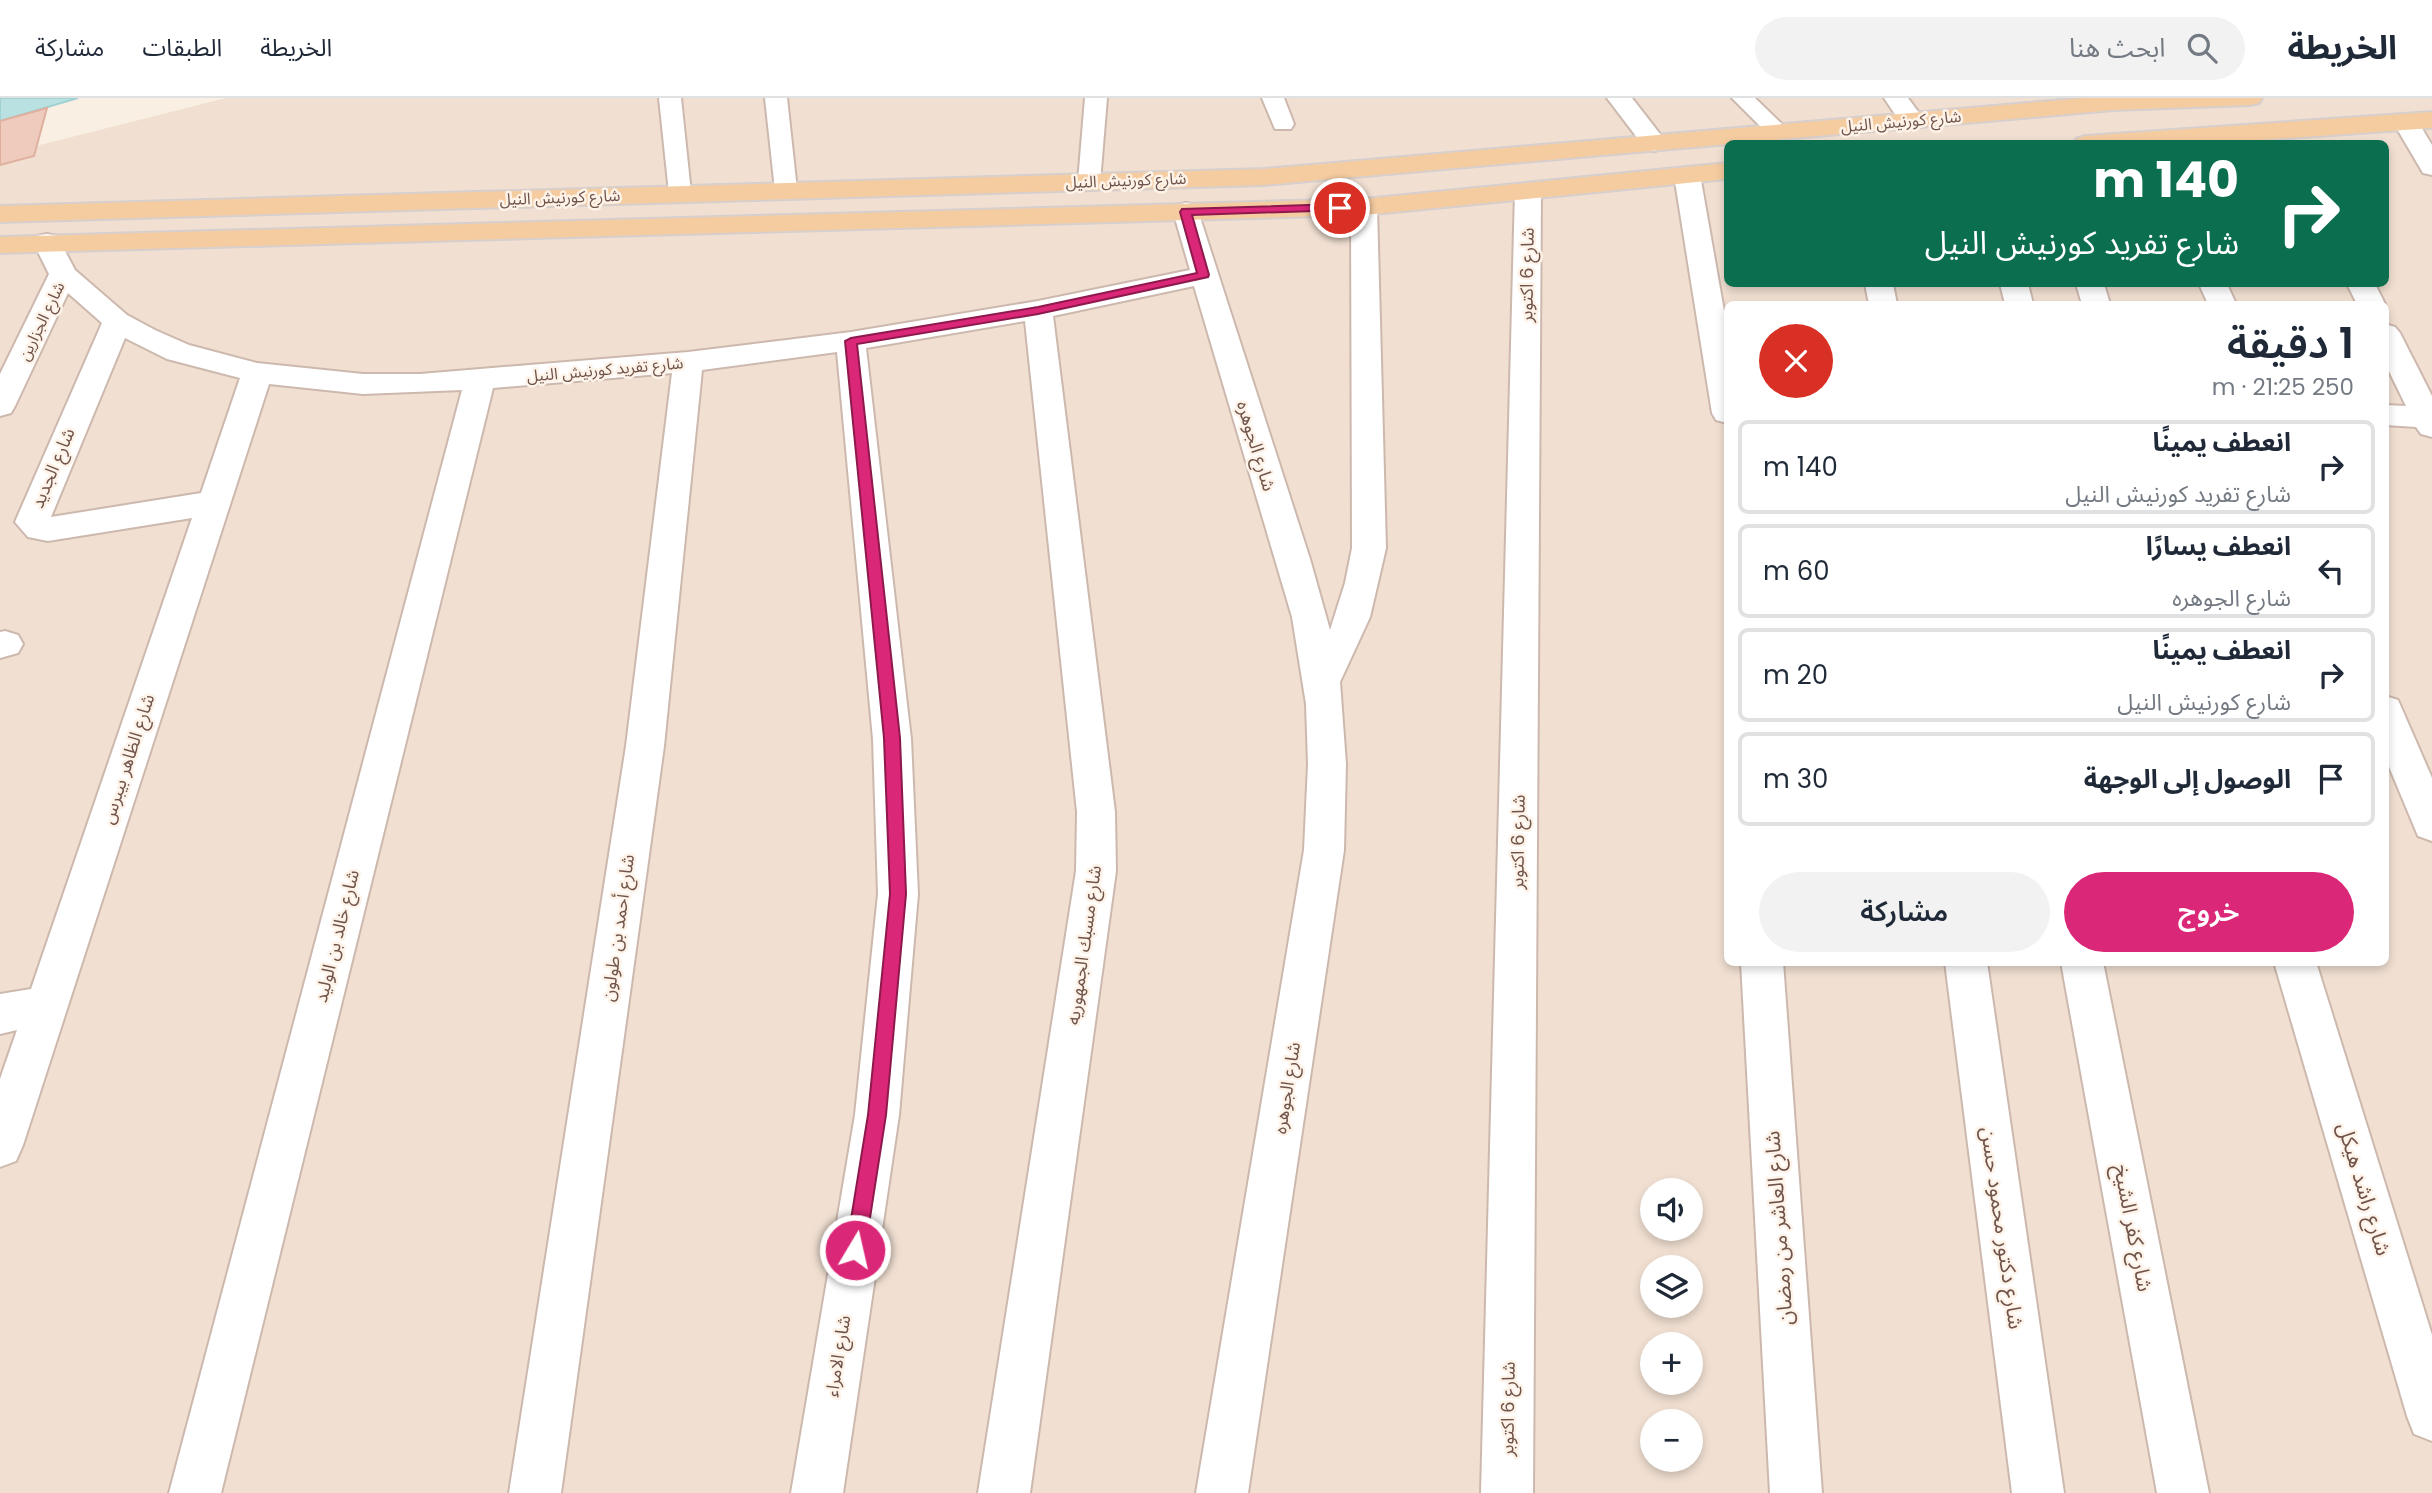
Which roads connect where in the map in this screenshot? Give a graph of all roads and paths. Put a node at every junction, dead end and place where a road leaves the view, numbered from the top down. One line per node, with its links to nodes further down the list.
1 (670, 98): 23 (lane)
2 (776, 98): 21 (lane)
3 (1096, 98): 20 (lane)
4 (1273, 98): 12 (lane)
5 (1619, 98): 16 (street)
6 (1743, 98): 13 (lane)
7 (1896, 98): 10 (street)
8 (2247, 98): 9 (main road, شارع كورنيش النيل)
9 (2111, 101): 10 (main road, شارع كورنيش النيل)
10 (1912, 121): 13 (main road, شارع كورنيش النيل)
11 (2419, 121): 14 (main road); 17 (street)
12 (1283, 124)
13 (1779, 132): 16 (main road, شارع كورنيش النيل)
14 (2289, 137): 15 (main road)
15 (2190, 140)
16 (1654, 143): 20 (main road, شارع كورنيش النيل)
17 (2432, 167)
18 (1724, 171): 19 (main road, شارع كورنيش النيل)
19 (1687, 175): 22 (main road, شارع كورنيش النيل); 38 (street)
20 (1089, 181): 21 (main road, شارع كورنيش النيل)
21 (786, 190): 23 (main road, شارع كورنيش النيل)
22 (1528, 191): 24 (main road, شارع كورنيش النيل); 59 (street, شارع 6 اكتوبر)
23 (680, 193): 26 (main road, شارع كورنيش النيل)
24 (1364, 206): 25 (main road, شارع كورنيش النيل); 43 (street)
25 (1186, 212): 27 (main road, شارع كورنيش النيل); 30 (street, شارع الجوهره)
26 (0, 214)
27 (47, 242): 28 (main road, شارع كورنيش النيل); 29 (street, شارع تفريد كورنيش النيل)
28 (0, 245)
29 (63, 274): 32 (street, شارع تفريد كورنيش النيل); 39 (street, شارع الجزارين)
30 (1203, 275): 31 (street, شارع تفريد كورنيش النيل); 43 (street, شارع الجوهره)
31 (1038, 310): 33 (street, شارع تفريد كورنيش النيل); 57 (street, شارع مسبك الجمهوريه)
32 (117, 321): 36 (street, شارع تفريد كورنيش النيل); 42 (street, شارع الجديد)
33 (851, 341): 35 (street, شارع تفريد كورنيش النيل); 56 (street, شارع الامراء)
34 (2389, 341): 41 (street)
35 (688, 362): 37 (street, شارع تفريد كورنيش النيل); 55 (street, شارع أحمد بن طولون)
36 (257, 373): 37 (street, شارع تفريد كورنيش النيل); 42 (street, شارع الظاهر بيبرس)
37 (480, 379): 54 (street, شارع خالد بن الوليد)
38 (1724, 395)
39 (0, 406)
40 (2389, 416): 41 (street)
41 (2429, 422)
42 (212, 503): 50 (street, شارع الظاهر بيبرس)
43 (1322, 681): 58 (street, شارع الجوهره)
44 (2389, 720): 45 (street)
45 (2432, 825)
46 (1762, 966): 60 (street, شارع العاشر من رمضان)
47 (1967, 966): 61 (street, شارع دكتور محمود حسن)
48 (2083, 966): 62 (street, شارع كفر الشيخ)
49 (2296, 966): 53 (street, شارع راشد هيكل)
50 (46, 1005): 51 (street); 52 (street, شارع الظاهر بيبرس)
51 (0, 1014)
52 (0, 1145)
53 (2432, 1416)
54 (195, 1493)
55 (535, 1493)
56 (817, 1493)
57 (1004, 1493)
58 (1222, 1493)
59 (1507, 1493)
60 (1796, 1493)
61 (2038, 1493)
62 (2183, 1493)

